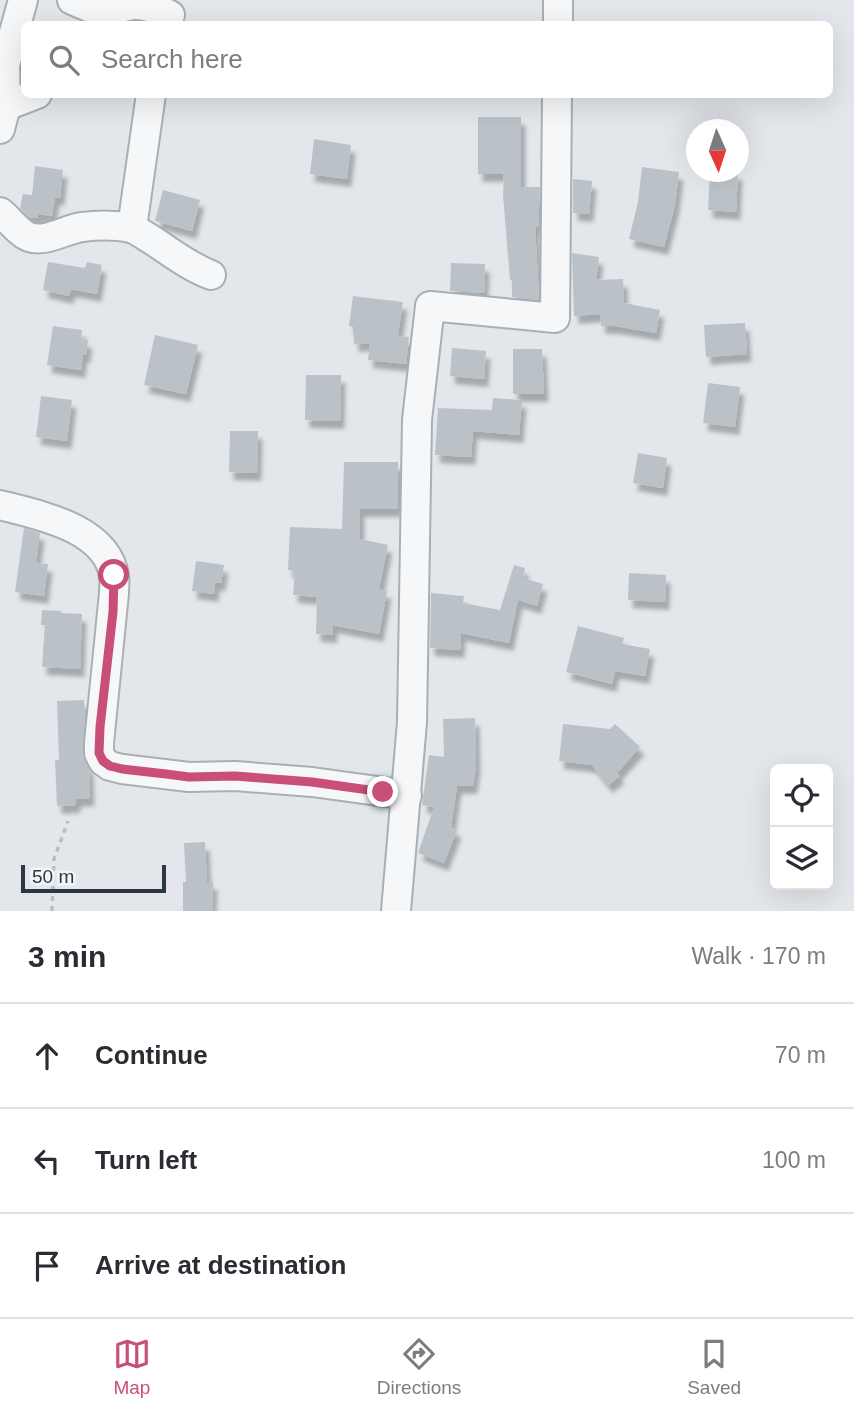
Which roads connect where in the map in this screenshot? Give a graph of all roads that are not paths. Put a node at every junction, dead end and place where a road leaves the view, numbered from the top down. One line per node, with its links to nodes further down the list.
1 (23, 0): 10 (street)
2 (72, 0): 5 (street)
3 (558, 0): 6 (street)
4 (170, 13): 5 (street)
5 (103, 20)
6 (558, 21)
7 (32, 98): 10 (street)
8 (151, 98): 12 (street)
9 (557, 98): 17 (street)
10 (2, 121)
11 (0, 212): 13 (street)
12 (132, 228): 13 (street); 15 (street)
13 (29, 237): 14 (street)
14 (0, 246)
15 (211, 275)
16 (0, 505): 17 (street)
17 (407, 795): 18 (street)
18 (396, 911)

